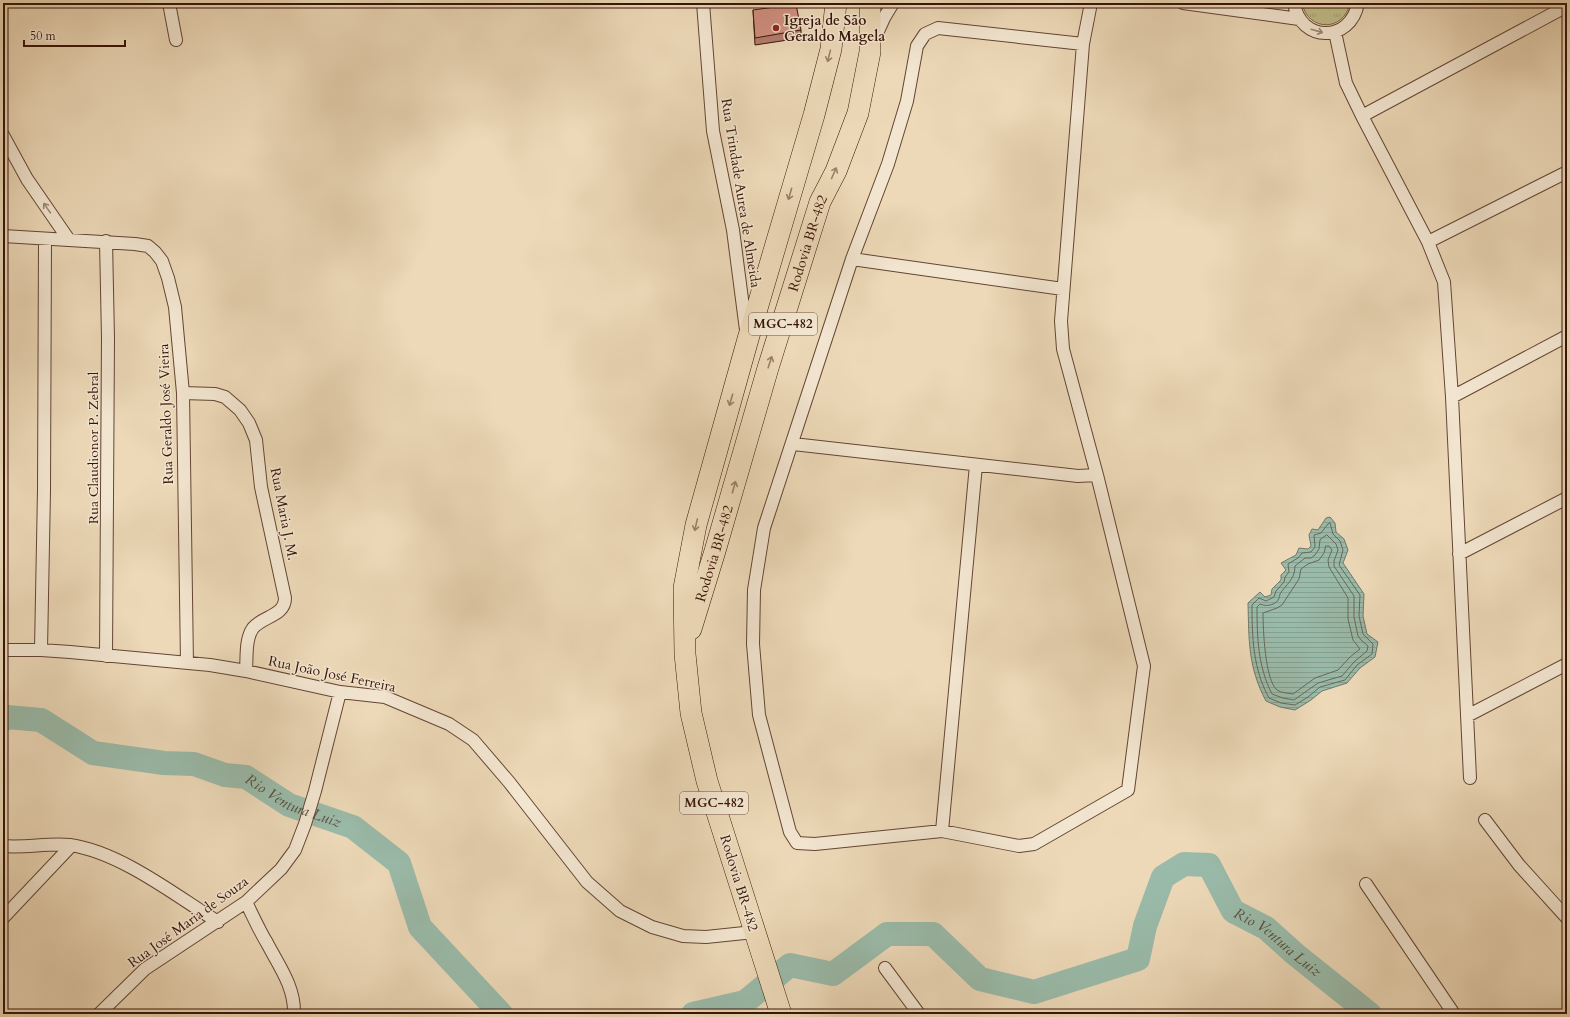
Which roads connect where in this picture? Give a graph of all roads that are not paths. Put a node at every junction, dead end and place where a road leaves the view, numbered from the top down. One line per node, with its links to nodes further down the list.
1 (169, 3): 13 (street)
2 (703, 3): 27 (street, Rua Trindade Aurea de Almeida)
3 (836, 3): 27 (highway, Rodovia BR-482 / MGC-482, one-way to 27)
4 (870, 3): 15 (highway, Rodovia BR-482 / MGC-482)
5 (893, 3): 15 (street)
6 (1091, 3): 14 (street)
7 (1183, 3): 11 (street)
8 (1294, 3): 11 (street)
9 (1358, 3): 12 (street)
10 (1567, 6): 16 (street)
11 (1299, 19): 12 (street, one-way to 12)
12 (1335, 32): 16 (street)
13 (176, 40)
14 (1083, 44): 24 (street); 25 (street)
15 (870, 52): 35 (highway, Rodovia BR-482 / MGC-482, one-way to 15)
16 (1362, 116): 23 (street)
17 (3, 135): 21 (street, one-way to 17)
18 (1567, 172): 23 (street)
19 (3, 236): 20 (street, Rua Geraldo José Vieira)
20 (45, 239): 21 (street, Rua Geraldo José Vieira); 37 (street)
21 (69, 240): 22 (street, Rua Geraldo José Vieira)
22 (106, 241): 28 (street, Rua Geraldo José Vieira); 38 (street, Rua Claudionor P. Zebral)
23 (1428, 242): 29 (street)
24 (852, 259): 25 (street); 30 (street)
25 (1063, 289): 32 (street)
26 (1567, 336): 29 (street)
27 (748, 339): 35 (highway, Rodovia BR-482 / MGC-482, one-way to 35)
28 (183, 393): 39 (street, Rua Geraldo José Vieira); 41 (street, Rua Maria J. M.)
29 (1452, 397): 34 (street)
30 (793, 444): 31 (street); 46 (street)
31 (976, 465): 32 (street); 46 (street)
32 (1097, 475): 46 (street)
33 (1567, 498): 34 (street)
34 (1459, 554): 43 (street)
35 (686, 645): 54 (highway, Rodovia BR-482 / MGC-482)
36 (3, 650): 37 (street, Rua João José Ferreira)
37 (41, 650): 38 (street, Rua João José Ferreira)
38 (106, 656): 39 (street, Rua João José Ferreira)
39 (187, 663): 41 (street, Rua João José Ferreira)
40 (1567, 664): 43 (street)
41 (246, 671): 42 (street, Rua João José Ferreira)
42 (340, 692): 50 (street, Rua José Maria de Souza); 54 (street, Rua João José Ferreira)
43 (1467, 716): 44 (street)
44 (1470, 778)
45 (1485, 820): 52 (street)
46 (942, 831)
47 (3, 846): 48 (street)
48 (71, 846): 51 (street); 53 (street)
49 (1366, 884): 60 (street)
50 (246, 902): 53 (street, Rua José Maria de Souza); 57 (street)
51 (3, 918)
52 (1567, 918)
53 (218, 922): 56 (street, Rua José Maria de Souza)
54 (754, 932): 58 (highway, Rodovia BR-482 / MGC-482)
55 (885, 968): 59 (street)
56 (99, 1014)
57 (294, 1014)
58 (781, 1014)
59 (919, 1014)
60 (1454, 1014)

